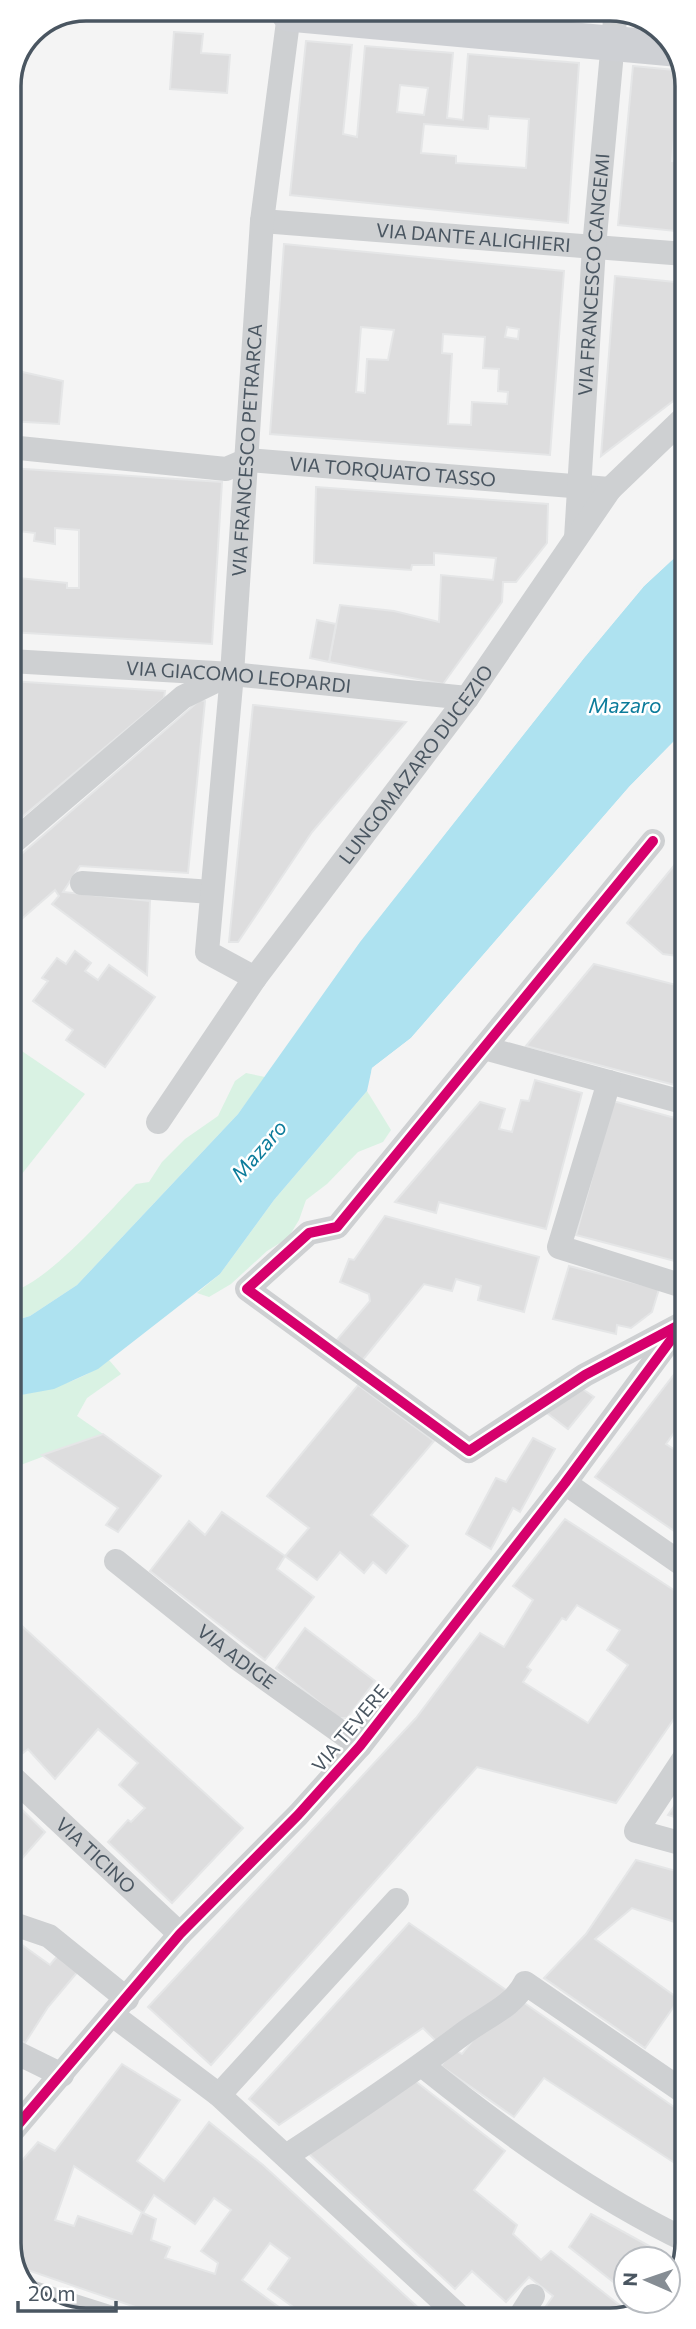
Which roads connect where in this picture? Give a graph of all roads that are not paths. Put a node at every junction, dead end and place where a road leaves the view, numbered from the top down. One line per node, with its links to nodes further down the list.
1 (288, 21): 5 (street, VIA FRANCESCO PETRARCA)
2 (502, 21): 3 (street)
3 (615, 26): 4 (street); 6 (street, VIA FRANCESCO CANGEMI)
4 (659, 43)
5 (261, 221): 6 (street, VIA DANTE ALIGHIERI); 10 (street, VIA FRANCESCO PETRARCA)
6 (594, 247): 7 (street, VIA DANTE ALIGHIERI); 11 (street, VIA FRANCESCO CANGEMI)
7 (675, 253)
8 (675, 427): 12 (street, LUNGOMAZARO DUCEZIO)
9 (21, 448): 10 (street, VIA TORQUATO TASSO)
10 (247, 460): 11 (street, VIA TORQUATO TASSO); 15 (street, VIA FRANCESCO PETRARCA)
11 (579, 486): 12 (street, VIA TORQUATO TASSO); 13 (street, VIA FRANCESCO CANGEMI)
12 (610, 489): 13 (street, LUNGOMAZARO DUCEZIO)
13 (576, 539): 16 (street, LUNGOMAZARO DUCEZIO)
14 (21, 662): 15 (street, VIA GIACOMO LEOPARDI)
15 (232, 674): 16 (street, VIA GIACOMO LEOPARDI); 17 (street); 20 (street, VIA FRANCESCO PETRARCA)
16 (467, 698): 21 (street, LUNGOMAZARO DUCEZIO)
17 (21, 836)
18 (653, 842): 22 (street)
19 (82, 883): 20 (street)
20 (212, 892): 21 (street, VIA FRANCESCO PETRARCA)
21 (255, 978): 25 (street, LUNGOMAZARO DUCEZIO)
22 (484, 1048): 23 (street); 27 (street)
23 (609, 1082): 24 (street); 26 (street)
24 (675, 1100)
25 (158, 1122)
26 (675, 1284)
27 (675, 1327)
28 (675, 1335): 29 (street, VIA TEVERE)
29 (565, 1483): 30 (street); 32 (street, VIA TEVERE)
30 (675, 1559)
31 (116, 1561): 32 (street, VIA ADIGE)
32 (360, 1746): 38 (street, VIA TEVERE)
33 (675, 1772): 35 (street)
34 (21, 1785): 38 (street, VIA TICINO)
35 (675, 1842)
36 (397, 1900): 44 (street)
37 (21, 1926): 39 (street)
38 (180, 1934): 39 (street, VIA TEVERE)
39 (120, 2007): 42 (street, VIA TEVERE); 44 (street)
40 (21, 2055): 42 (street)
41 (423, 2066): 43 (street); 46 (street); 47 (street)
42 (62, 2075): 45 (street, VIA TEVERE)
43 (675, 2086)
44 (219, 2095): 46 (street)
45 (21, 2122)
46 (286, 2156): 51 (street)
47 (675, 2234)
48 (533, 2296): 52 (street)
49 (57, 2301): 50 (street)
50 (79, 2308)
51 (450, 2308)
52 (525, 2308)

